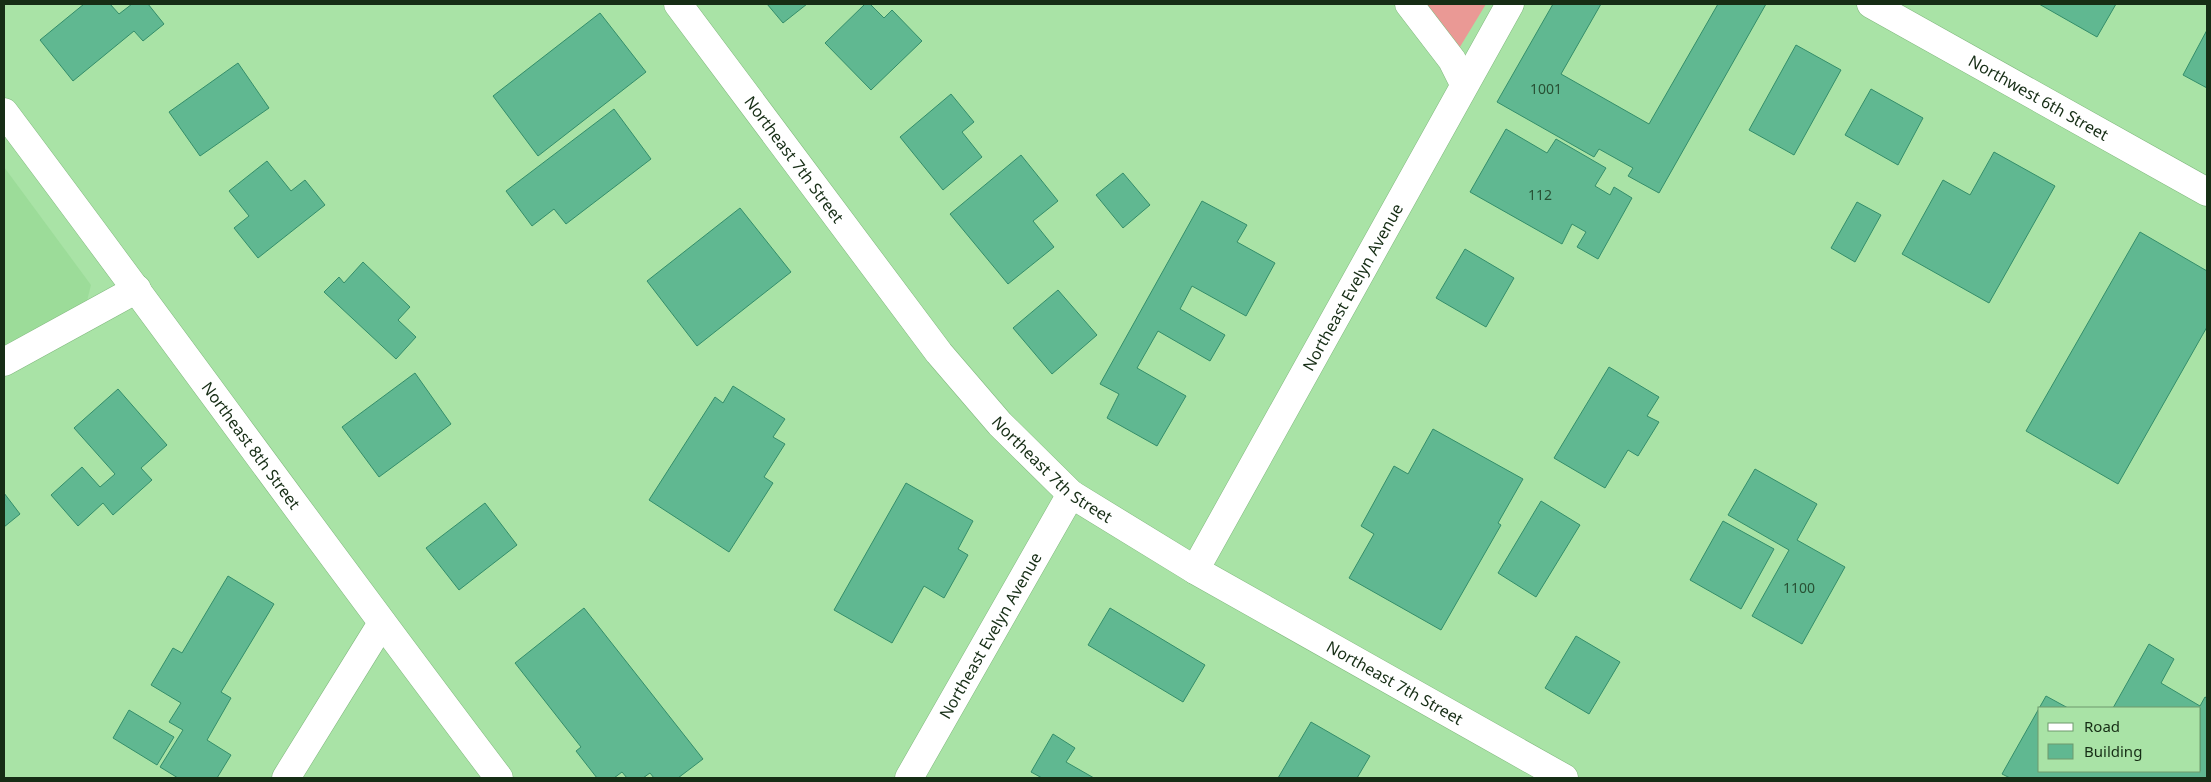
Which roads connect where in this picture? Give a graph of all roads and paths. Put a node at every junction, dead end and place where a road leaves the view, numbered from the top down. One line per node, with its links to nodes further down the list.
1 (678, 4): 10 (main road, Northeast 7th Street)
2 (1409, 4): 5 (main road)
3 (1510, 4): 5 (main road, Northeast Evelyn Avenue)
4 (1871, 4): 7 (main road, Northwest 6th Street)
5 (1464, 84): 11 (main road, Northeast Evelyn Avenue)
6 (4, 112): 8 (main road, Northeast 8th Street)
7 (2207, 192)
8 (137, 289): 9 (main road); 12 (main road, Northeast 8th Street)
9 (4, 362)
10 (1071, 494): 11 (main road, Northeast 7th Street); 15 (main road, Northeast Evelyn Avenue)
11 (1195, 570): 16 (main road, Northeast 7th Street)
12 (382, 624): 13 (main road); 14 (main road, Northeast 8th Street)
13 (286, 778)
14 (499, 778)
15 (909, 778)
16 (1564, 778)

